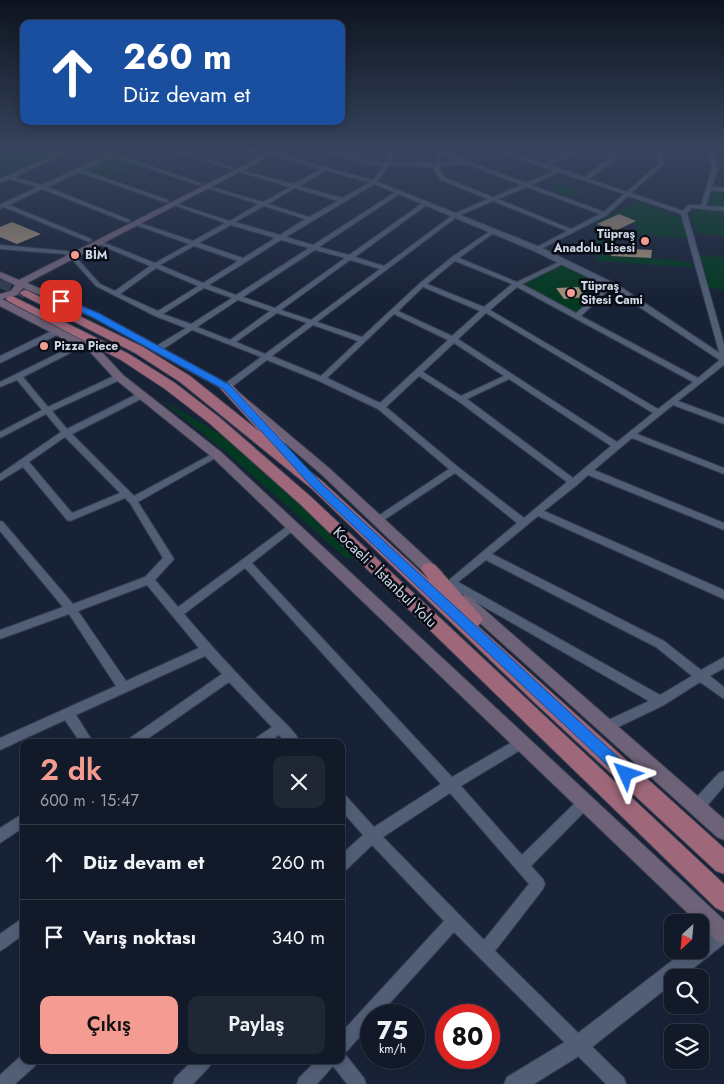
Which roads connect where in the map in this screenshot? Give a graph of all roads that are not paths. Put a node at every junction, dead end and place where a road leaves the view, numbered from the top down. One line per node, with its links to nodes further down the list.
1 (16, 200): 19 (street)
2 (74, 200): 26 (street)
3 (163, 200): 16 (street)
4 (175, 200): 16 (main road)
5 (249, 200): 18 (street)
6 (271, 200): 18 (street)
7 (342, 200): 25 (street)
8 (387, 200): 35 (street)
9 (418, 200): 17 (street)
10 (491, 200): 24 (street)
11 (493, 200): 29 (street)
12 (565, 200): 23 (street)
13 (622, 200): 23 (street)
14 (645, 200): 22 (street)
15 (705, 200): 20 (street)
16 (170, 202): 26 (main road); 27 (street)
17 (426, 203): 24 (street); 38 (street)
18 (263, 204): 25 (street); 27 (street)
19 (2, 206): 31 (street)
20 (703, 207): 21 (street); 22 (street)
21 (724, 209)
22 (684, 213): 67 (street)
23 (605, 214): 29 (street)
24 (456, 215): 28 (street); 43 (street)
25 (310, 219): 30 (street)
26 (132, 222): 31 (main road); 32 (main road); 33 (street)
27 (231, 222): 30 (street); 33 (street)
28 (493, 231): 36 (street); 39 (street)
29 (571, 231): 36 (street)
30 (280, 238): 35 (street); 40 (street)
31 (89, 240): 37 (main road)
32 (98, 242): 37 (main road); 42 (street)
33 (193, 244): 40 (street); 42 (street)
34 (0, 247): 37 (street)
35 (314, 247): 38 (street); 51 (street)
36 (537, 249): 41 (street)
37 (68, 254): 44 (main road); 50 (street)
38 (348, 258): 43 (street); 52 (street)
39 (454, 258): 45 (street); 46 (street)
40 (244, 261): 49 (street)
41 (563, 262): 46 (street); 47 (street)
42 (156, 265): 49 (street); 50 (street)
43 (385, 268): 57 (street)
44 (30, 274): 48 (main road); 48 (main road)
45 (422, 284): 53 (street); 54 (street)
46 (517, 284): 53 (street); 56 (street)
47 (611, 285): 56 (street); 67 (street)
48 (11, 286): 59 (main road); 64 (main road); 86 (highway, Kocaeli - İstanbul Yolu); 95 (highway)
49 (204, 286): 51 (street); 55 (street)
50 (115, 294): 55 (street)
51 (237, 297): 52 (street); 58 (street)
52 (275, 310): 57 (street); 62 (street)
53 (485, 310): 60 (street); 81 (street)
54 (393, 311): 60 (street); 61 (street)
55 (158, 314): 58 (street)
56 (578, 315): 73 (street)
57 (313, 323): 61 (street); 65 (street)
58 (191, 327): 62 (street); 64 (street)
59 (58, 331): 63 (main road); 66 (street)
60 (452, 339): 68 (street); 70 (street)
61 (364, 340): 72 (street)
62 (230, 344): 65 (street)
63 (88, 347): 69 (street); 71 (main road); 86 (highway)
64 (156, 350): 75 (main road)
65 (268, 358): 72 (street); 75 (street)
66 (0, 360)
67 (724, 360): 73 (street)
68 (418, 372): 77 (street); 79 (street)
69 (19, 376): 74 (street); 80 (street)
70 (510, 376): 77 (street); 87 (street)
71 (118, 377): 76 (main road); 80 (street)
72 (322, 379): 79 (street)
73 (698, 381): 78 (street)
74 (0, 386)
75 (226, 387): 95 (highway); 98 (main road)
76 (142, 395): 83 (street); 88 (main road)
77 (461, 399): 94 (street)
78 (672, 402): 81 (street); 82 (street)
79 (381, 407): 90 (street)
80 (48, 410): 83 (street); 84 (street)
81 (659, 413): 85 (street)
82 (724, 421)
83 (66, 433): 89 (street); 96 (street)
84 (0, 435)
85 (631, 435): 87 (street); 92 (street)
86 (237, 439): 141 (highway, Kocaeli - İstanbul Yolu)
87 (616, 446): 91 (street)
88 (216, 455): 96 (street); 101 (main road)
89 (24, 462): 93 (street); 96 (street)
90 (455, 469): 98 (street); 99 (street)
91 (588, 471): 94 (street); 102 (street)
92 (724, 471)
93 (0, 478)
94 (574, 483): 97 (street)
95 (317, 485): 118 (highway)
96 (130, 497): 106 (street)
97 (538, 512): 99 (street); 108 (street)
98 (378, 520): 105 (main road)
99 (524, 523): 103 (street)
100 (0, 524): 109 (street)
101 (292, 527): 104 (street); 127 (main road)
102 (724, 527)
103 (485, 555): 107 (street); 115 (street)
104 (246, 563): 110 (street); 130 (street)
105 (429, 569): 107 (main road); 118 (highway)
106 (149, 580): 109 (street); 110 (street)
107 (449, 584): 119 (street); 122 (main road)
108 (724, 594)
109 (71, 609): 111 (street); 116 (street)
110 (178, 613): 112 (street)
111 (0, 636)
112 (207, 650): 114 (street); 116 (street)
113 (724, 662): 115 (street)
114 (231, 674): 121 (street); 124 (street)
115 (701, 676): 117 (street); 119 (street)
116 (123, 687): 120 (street)
117 (724, 694)
118 (542, 697): 139 (highway)
119 (660, 701): 122 (street)
120 (68, 714): 123 (street); 128 (street)
121 (281, 727): 125 (street); 126 (street)
122 (606, 727): 133 (main road)
123 (84, 739)
124 (138, 739)
125 (264, 739)
126 (291, 739)
127 (523, 742): 130 (street); 131 (main road)
128 (0, 744)
129 (724, 777): 133 (street)
130 (451, 785): 137 (street); 140 (street)
131 (585, 802): 140 (street); 144 (main road)
132 (345, 805): 137 (street)
133 (697, 807): 135 (main road)
134 (20, 822): 136 (street)
135 (724, 831)
136 (0, 836)
137 (372, 836): 138 (street); 142 (street)
138 (345, 861)
139 (724, 863)
140 (522, 865): 146 (street)
141 (724, 900)
142 (454, 921): 146 (street); 147 (street)
143 (20, 927): 145 (street)
144 (724, 934): 148 (street)
145 (0, 943)
146 (485, 951): 148 (street)
147 (345, 1041)
148 (580, 1044): 157 (street); 158 (street)
149 (25, 1064): 153 (street)
150 (200, 1064): 154 (street)
151 (324, 1064): 155 (street)
152 (342, 1064): 156 (street)
153 (3, 1084)
154 (181, 1084)
155 (305, 1084)
156 (358, 1084)
157 (514, 1084)
158 (618, 1084)

